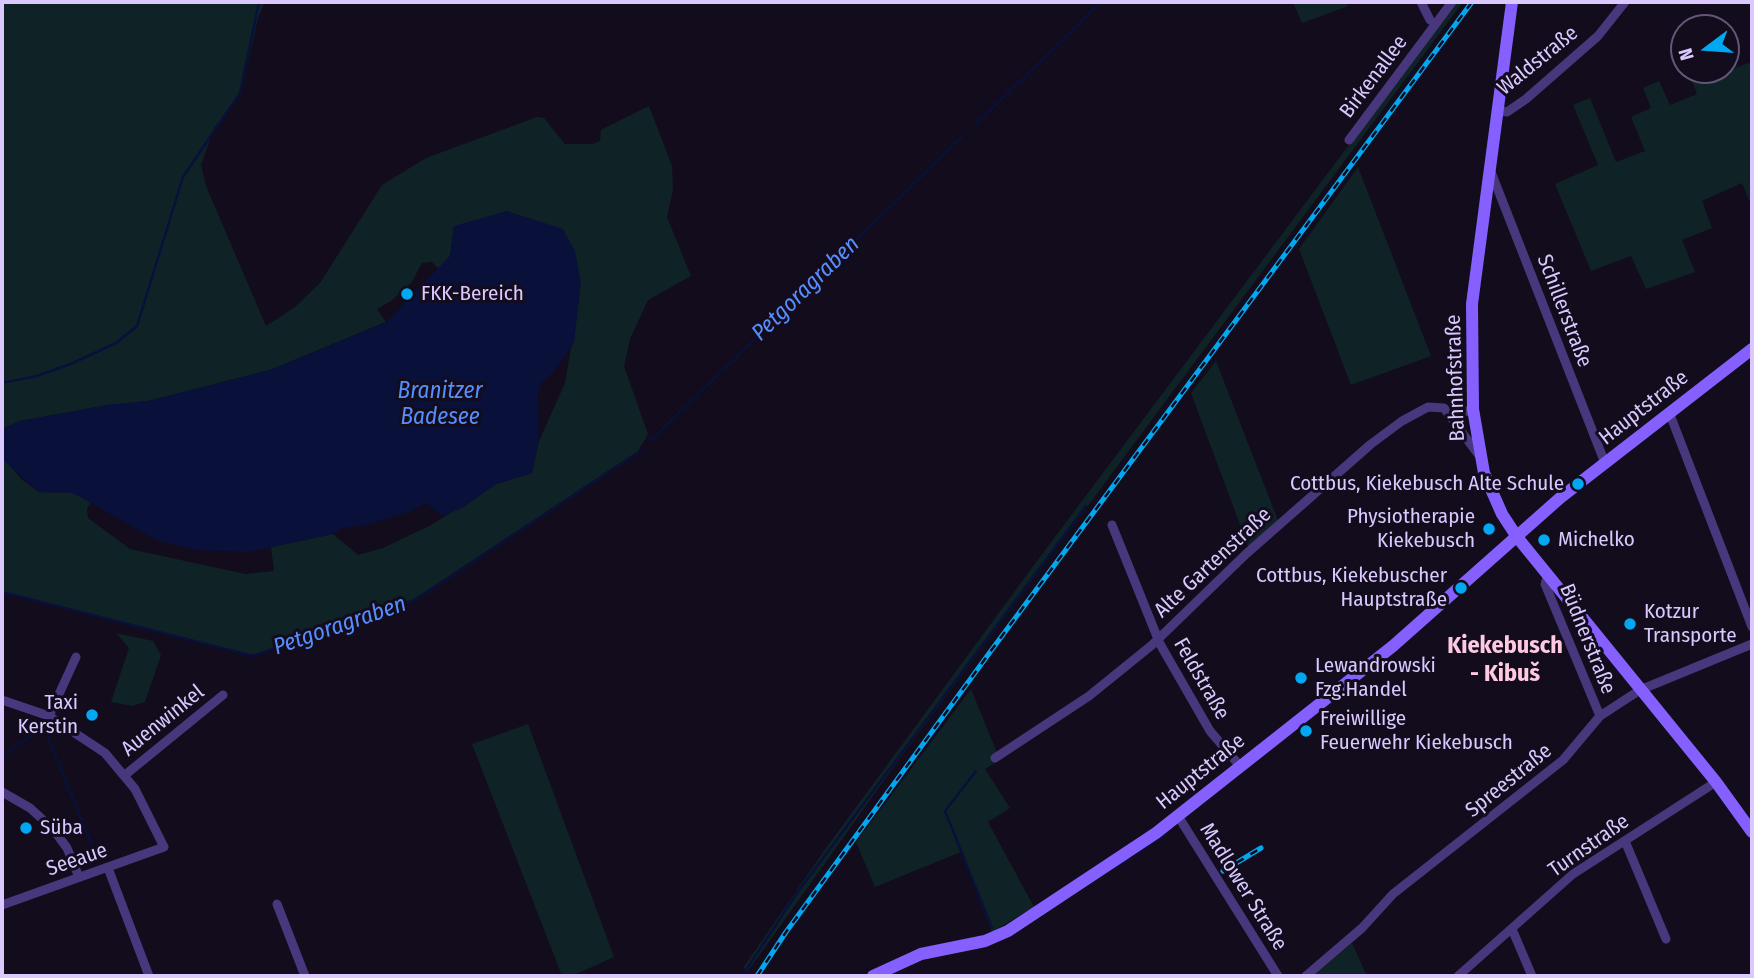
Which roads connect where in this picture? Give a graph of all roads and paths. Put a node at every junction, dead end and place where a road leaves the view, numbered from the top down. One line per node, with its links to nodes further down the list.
1 (1421, 2): 5 (street)
2 (1452, 2): 7 (street, Birkenallee)
3 (1512, 2): 6 (street, Bahnhofstraße)
4 (1625, 2): 6 (street, Waldstraße)
5 (1430, 20)
6 (1499, 111): 8 (street, Bahnhofstraße)
7 (1349, 140)
8 (1490, 172): 10 (street, Bahnhofstraße); 14 (street, Schillerstraße)
9 (1752, 349): 11 (street, Hauptstraße)
10 (1473, 409): 12 (street); 13 (street, Bahnhofstraße)
11 (1669, 412): 14 (street, Hauptstraße); 18 (street)
12 (1450, 417): 13 (street); 19 (street, Alte Gartenstraße)
13 (1478, 454): 16 (street, Bahnhofstraße)
14 (1605, 463): 16 (street, Hauptstraße)
15 (1112, 525): 19 (street, Feldstraße)
16 (1517, 537): 17 (street, Bahnhofstraße); 28 (street, Hauptstraße)
17 (1548, 575): 22 (street, Bahnhofstraße); 26 (street, Büdnerstraße)
18 (1752, 627)
19 (1158, 638): 27 (street, Alte Gartenstraße); 28 (street, Feldstraße)
20 (1752, 644): 22 (street, Spreestraße)
21 (76, 657): 25 (street)
22 (1640, 690): 26 (street, Spreestraße); 30 (street, Bahnhofstraße)
23 (223, 695): 29 (street, Auenwinkel)
24 (2, 700): 25 (street, Auenwinkel)
25 (48, 716): 29 (street, Auenwinkel)
26 (1600, 716): 46 (street, Spreestraße)
27 (995, 758)
28 (1240, 766): 32 (street, Hauptstraße)
29 (125, 775): 35 (street, Auenwinkel)
30 (1716, 782): 33 (street, Bahnhofstraße); 34 (street, Turnstraße)
31 (2, 792): 37 (street)
32 (1178, 816): 44 (street, Hauptstraße); 45 (street, Madlower Straße)
33 (1752, 832)
34 (1625, 841): 40 (street, Turnstraße); 41 (street)
35 (164, 847): 36 (street, Seeaue)
36 (108, 868): 37 (street, Seeaue); 42 (street)
37 (79, 877): 39 (street, Seeaue)
38 (277, 904): 43 (street)
39 (2, 905)
40 (1512, 929): 47 (street, Turnstraße); 48 (street)
41 (1666, 939)
42 (149, 976)
43 (305, 976)
44 (873, 976)
45 (1278, 976)
46 (1306, 976)
47 (1458, 976)
48 (1532, 976)

